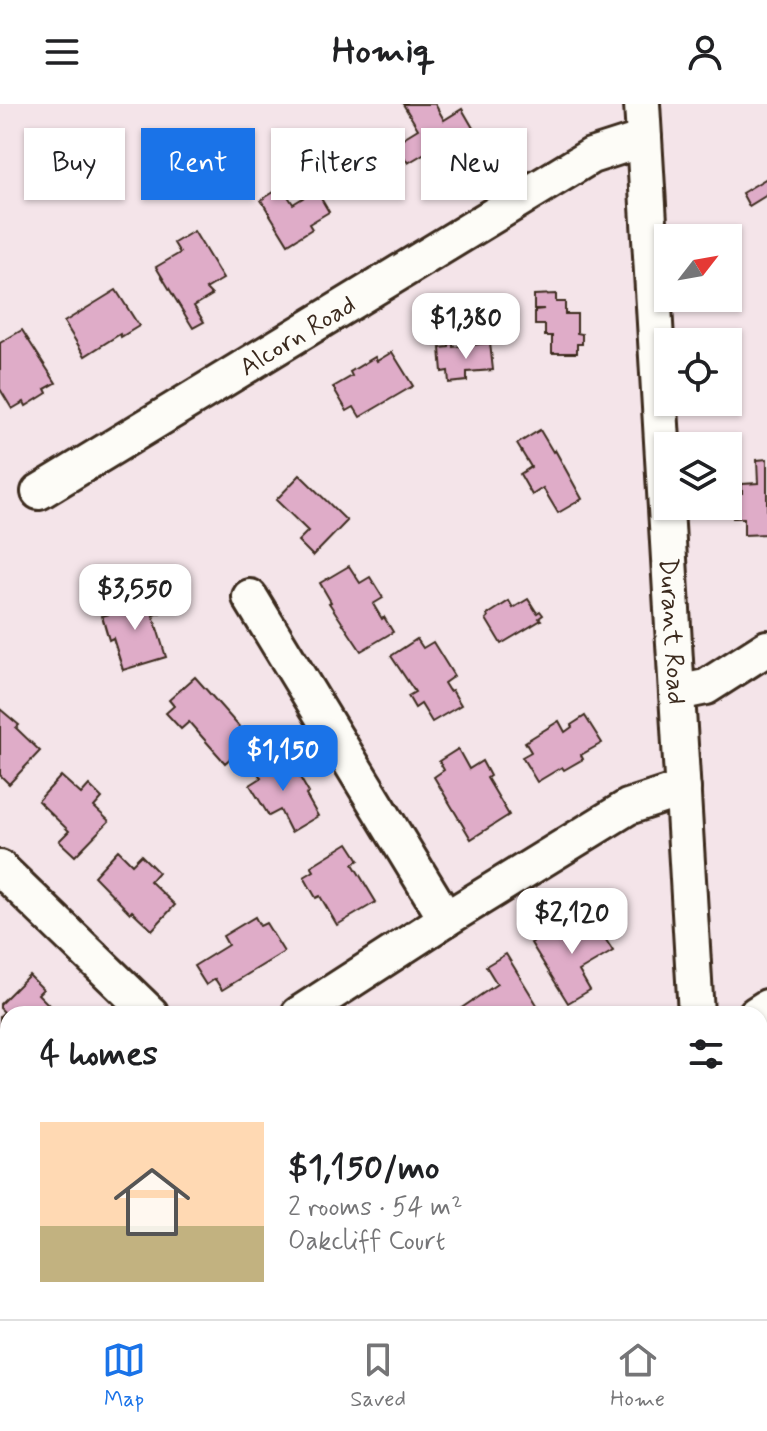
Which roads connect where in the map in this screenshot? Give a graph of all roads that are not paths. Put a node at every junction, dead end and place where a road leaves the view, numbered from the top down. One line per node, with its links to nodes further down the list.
1 (642, 104): 2 (street, Durant Road)
2 (644, 139): 3 (street, Alcorn Road); 6 (street, Durant Road)
3 (39, 492)
4 (250, 597): 9 (street)
5 (767, 648): 6 (street)
6 (677, 693): 7 (street, Durant Road)
7 (683, 789): 9 (street); 12 (street, Durant Road)
8 (0, 868): 10 (street)
9 (446, 919): 11 (street)
10 (143, 1006)
11 (311, 1006)
12 (696, 1006)

